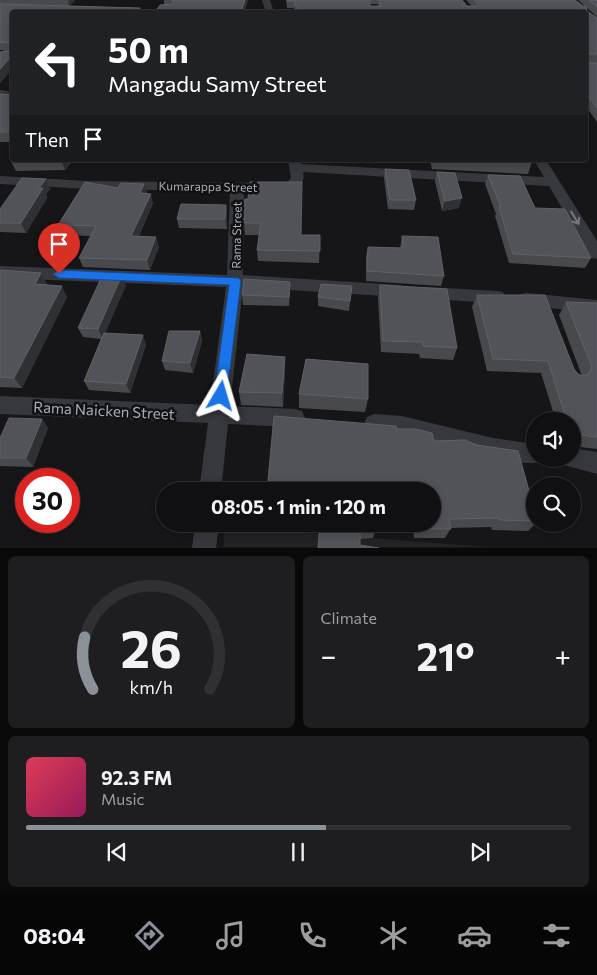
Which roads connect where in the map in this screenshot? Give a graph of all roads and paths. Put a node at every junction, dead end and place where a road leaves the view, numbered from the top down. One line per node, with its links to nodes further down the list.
1 (541, 162): 4 (street)
2 (294, 164): 4 (street, Kumarappa Street); 5 (street, Kumarappa Street)
3 (0, 180): 5 (street, Kumarappa Street)
4 (554, 182): 6 (street, one-way to 6)
5 (237, 187): 8 (street, Rama Street)
6 (597, 254)
7 (0, 272): 8 (street)
8 (235, 281): 9 (street); 11 (street, Rama Street)
9 (597, 307)
10 (0, 405): 11 (street, Rama Naicken Street)
11 (218, 416): 12 (street, Rama Naicken Street); 17 (street, Rama Street)
12 (310, 420)
13 (356, 423): 14 (street)
14 (526, 453)
15 (581, 460): 16 (street)
16 (597, 463)
17 (211, 482)
18 (206, 532): 19 (street)
19 (204, 548)

